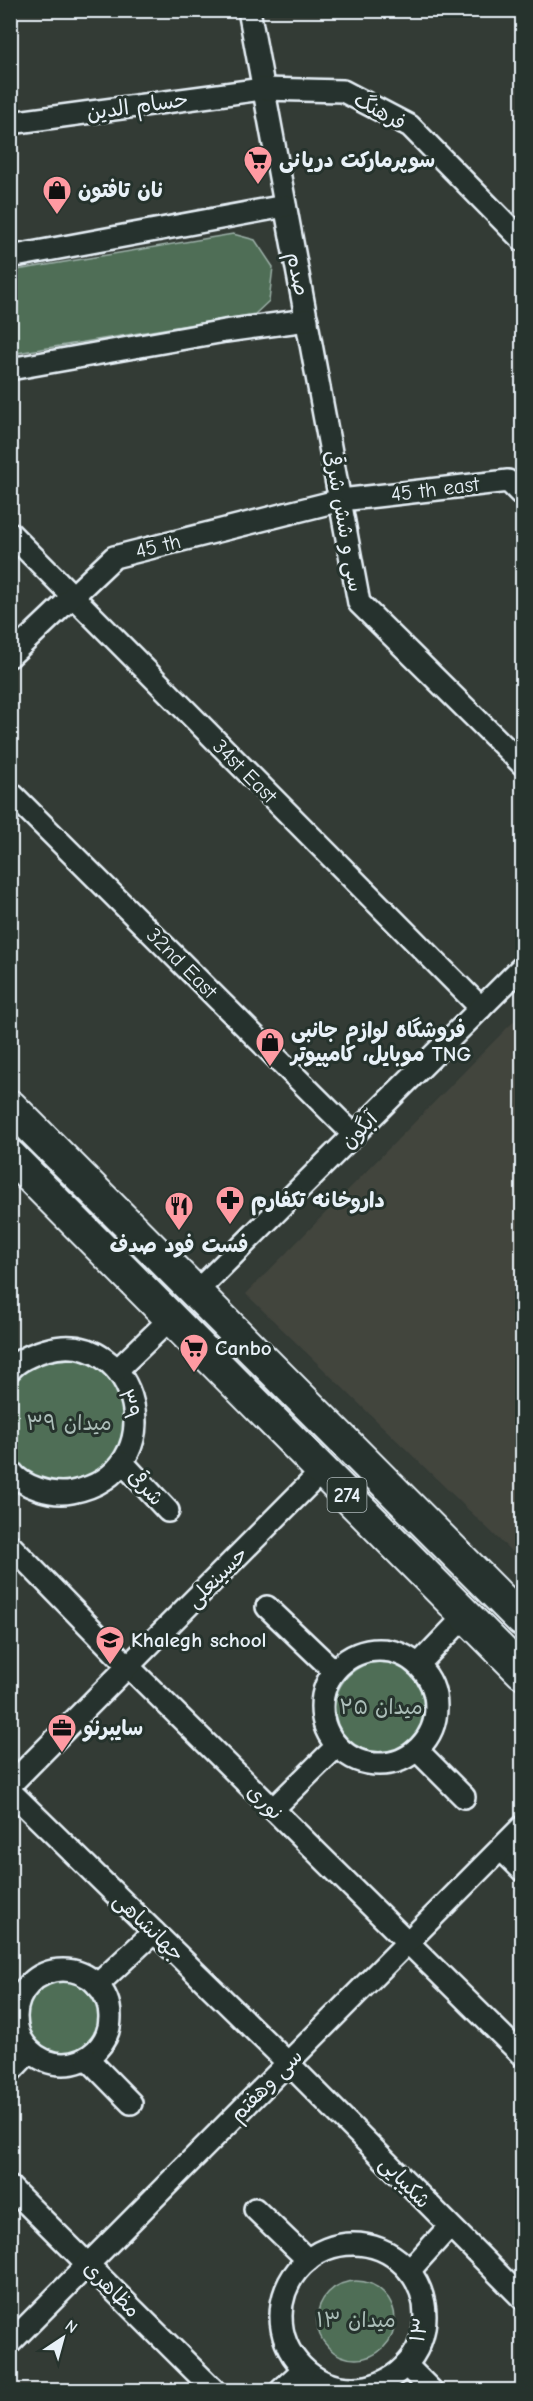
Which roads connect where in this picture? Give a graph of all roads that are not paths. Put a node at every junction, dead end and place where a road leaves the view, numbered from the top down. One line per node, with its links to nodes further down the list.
1 (249, 10): 2 (street, صدم)
2 (263, 89): 3 (street, حسام الدین); 4 (street, صدم); 5 (street, فرهنگ)
3 (10, 123)
4 (285, 207): 6 (street); 7 (street, صدم)
5 (522, 240)
6 (10, 257)
7 (307, 320): 8 (street, صدم); 10 (street, سی و شش شرقی)
8 (10, 369)
9 (522, 495): 10 (street, 45 th east)
10 (341, 500): 12 (street, 45 th); 14 (street, سی و شش شرقی)
11 (10, 533): 12 (street, 34st East)
12 (71, 597): 13 (street, 45 th); 17 (street, 34st East)
13 (10, 656)
14 (522, 764)
15 (10, 792): 19 (street, 32nd East)
16 (522, 967): 17 (street, آبگون)
17 (481, 1008): 19 (street, آبگون)
18 (10, 1106): 21 (main road, 274)
19 (354, 1135): 21 (street, آبگون)
20 (11, 1157): 22 (main road, 274)
21 (195, 1293): 22 (main road); 32 (main road, 274)
22 (171, 1318): 24 (street); 26 (main road, 274)
23 (12, 1367): 24 (street, ۳۹)
24 (117, 1370): 25 (street, ۳۹)
25 (123, 1463): 27 (street, ۳۹); 28 (street, شرقی)
26 (323, 1470): 31 (main road, 274); 34 (street, حسینعلی)
27 (12, 1478)
28 (168, 1511)
29 (10, 1545): 34 (street, نوری)
30 (267, 1607): 35 (street)
31 (466, 1615): 33 (street); 36 (main road, 274)
32 (522, 1620)
33 (418, 1665): 35 (street); 38 (street)
34 (128, 1666): 39 (street, حسینعلی); 42 (street, نوری)
35 (333, 1670): 37 (street)
36 (522, 1672)
37 (337, 1746): 38 (street); 42 (street)
38 (417, 1750): 41 (street)
39 (10, 1785)
40 (10, 1791): 46 (street, جهانشاهی)
41 (464, 1797)
42 (273, 1809): 47 (street, نوری)
43 (522, 1827): 44 (street, سی وهفتم)
44 (501, 1849): 45 (street); 47 (street, سی وهفتم)
45 (522, 1870)
46 (154, 1932): 49 (street); 53 (street, جهانشاهی)
47 (408, 1943): 51 (street, نوری); 53 (street, سی وهفتم)
48 (18, 1983): 49 (street); 50 (street)
49 (97, 1985): 52 (street)
50 (30, 2051): 52 (street); 54 (street)
51 (522, 2055)
52 (87, 2058): 55 (street)
53 (288, 2063): 58 (street, شکیبایی); 60 (street, سی وهفتم)
54 (10, 2072)
55 (132, 2103)
56 (10, 2187): 60 (street, مظاهری)
57 (255, 2209): 59 (street)
58 (449, 2227): 61 (street); 62 (street, شکیبایی)
59 (308, 2260): 61 (street, ۱۳); 65 (street, ۱۳)
60 (88, 2264): 63 (street, سی وهفتم); 66 (street, مظاهری)
61 (409, 2271): 64 (street, ۱۳)
62 (522, 2298)
63 (10, 2343)
64 (406, 2365): 65 (street, ۱۳); 68 (street)
65 (304, 2369): 67 (street)
66 (214, 2391)
67 (281, 2391)
68 (431, 2391)

